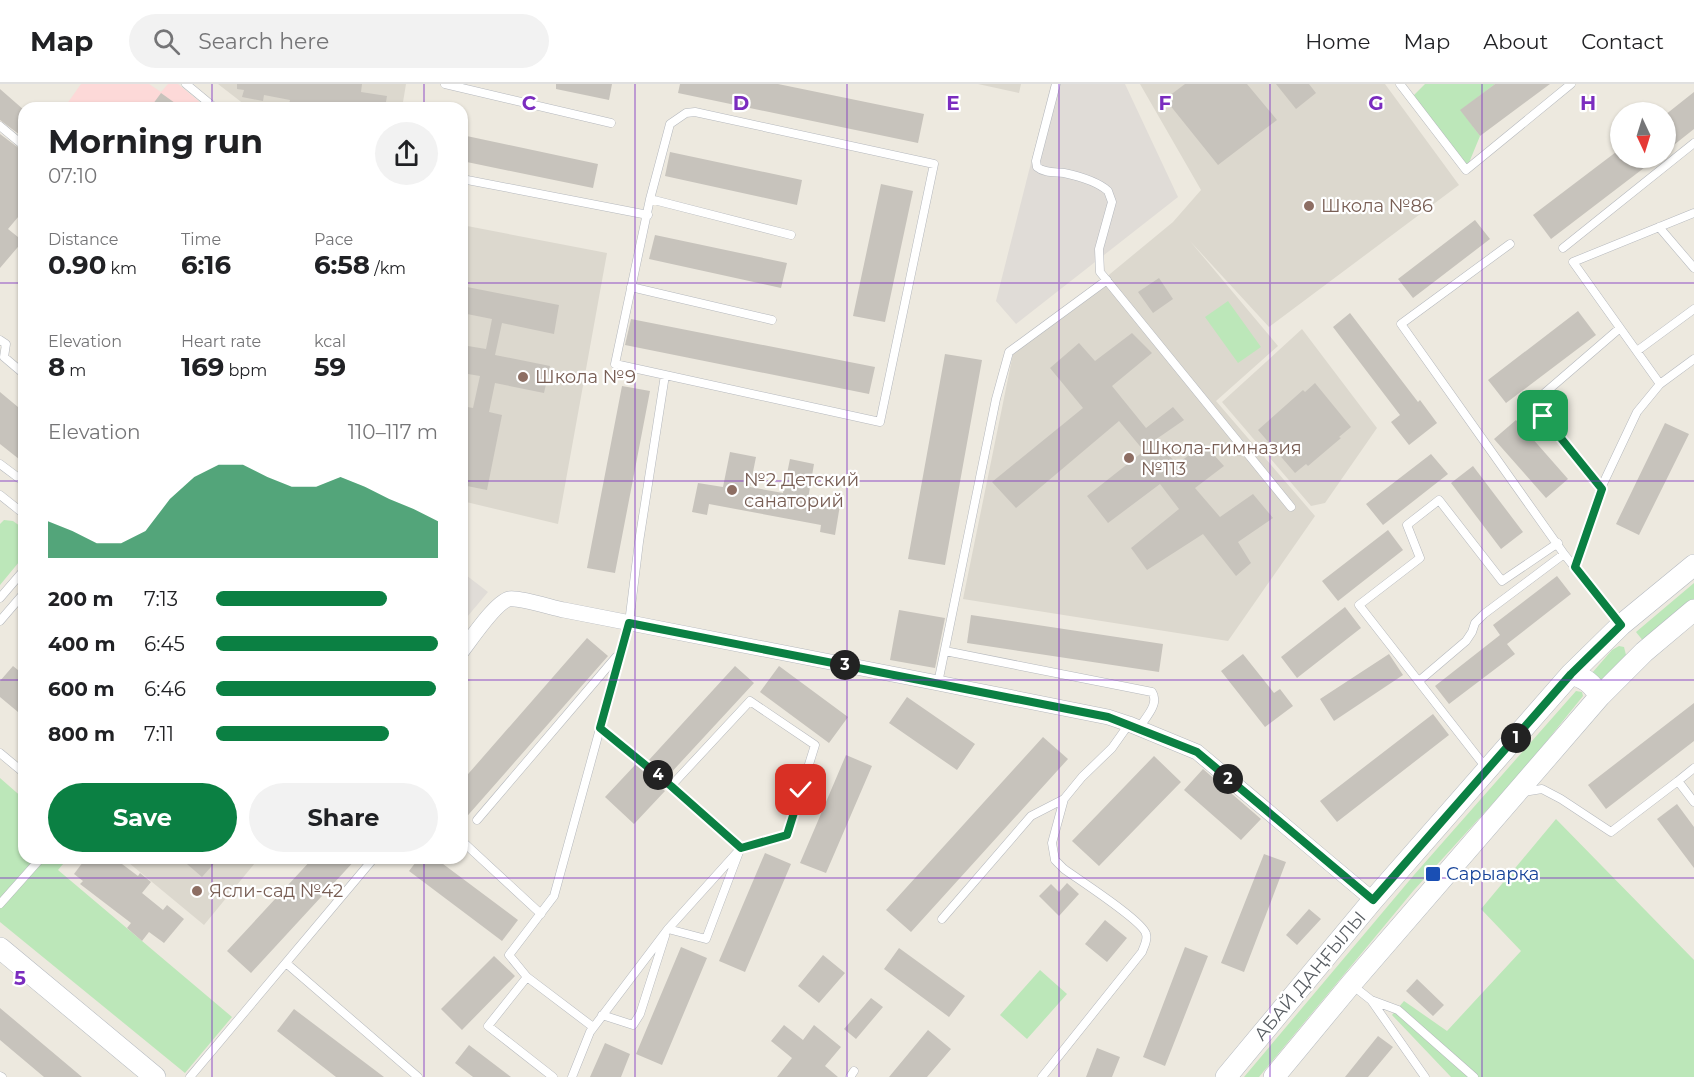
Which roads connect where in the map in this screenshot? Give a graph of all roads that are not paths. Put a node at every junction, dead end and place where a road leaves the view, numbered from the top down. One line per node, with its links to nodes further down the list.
1 (186, 84): 6 (lane)
2 (445, 84): 7 (lane)
3 (1056, 84): 20 (lane)
4 (1400, 84): 5 (lane)
5 (1571, 84)
6 (207, 102)
7 (611, 123)
8 (0, 126): 9 (lane)
9 (18, 141)
10 (1694, 143): 18 (lane)
11 (468, 180): 14 (lane)
12 (650, 199): 14 (lane); 16 (lane); 29 (lane)
13 (1694, 213): 15 (lane)
14 (648, 214): 21 (lane)
15 (1659, 227): 19 (lane); 24 (lane)
16 (791, 235)
17 (1510, 244): 37 (lane)
18 (1563, 248)
19 (1694, 268)
20 (1107, 280): 35 (lane); 49 (lane)
21 (631, 287): 23 (lane); 29 (lane)
22 (1694, 309): 26 (lane)
23 (772, 320)
24 (1620, 328): 26 (lane); 33 (lane)
25 (0, 340): 28 (lane)
26 (1637, 351): 30 (lane)
27 (1694, 359): 30 (lane)
28 (18, 369)
29 (665, 375): 46 (lane)
30 (1660, 384): 33 (lane)
31 (0, 464): 32 (lane)
32 (18, 478)
33 (1602, 489): 40 (lane)
34 (0, 495): 36 (lane)
35 (1291, 507)
36 (18, 509)
37 (1558, 543): 38 (lane); 53 (lane)
38 (1564, 554): 40 (lane); 53 (lane)
39 (1694, 565): 47 (main road, АБАЙ ДАҢҒЫЛЫ)
40 (1575, 567): 47 (lane)
41 (18, 577): 42 (lane)
42 (0, 598)
43 (18, 600): 45 (lane)
44 (1694, 610): 50 (main road, АБАЙ ДАҢҒЫЛЫ)
45 (0, 621)
46 (629, 623): 48 (street); 51 (lane); 54 (street)
47 (1621, 625): 50 (main road); 52 (main road, АБАЙ ДАҢҒЫЛЫ)
48 (468, 644)
49 (945, 651): 54 (lane); 56 (lane)
50 (1644, 652): 55 (main road, АБАЙ ДАҢҒЫЛЫ)
51 (619, 654): 57 (lane); 67 (lane)
52 (1571, 674): 55 (main road); 61 (main road, АБАЙ ДАҢҒЫЛЫ)
53 (1419, 681): 61 (lane)
54 (938, 683): 56 (street)
55 (1600, 696): 64 (main road, АБАЙ ДАҢҒЫЛЫ)
56 (1134, 726): 65 (lane); 72 (street)
57 (600, 728): 63 (lane); 74 (lane)
58 (0, 753): 59 (lane)
59 (18, 768)
60 (1694, 768): 62 (lane)
61 (1488, 770): 72 (main road, АБАЙ ДАҢҒЫЛЫ)
62 (1678, 781): 64 (lane); 66 (lane)
63 (671, 786): 69 (lane); 69 (lane)
64 (1513, 795): 80 (main road, АБАЙ ДАҢҒЫЛЫ)
65 (1064, 799): 75 (lane); 89 (lane)
66 (1694, 802)
67 (477, 820)
68 (468, 847): 74 (lane)
69 (741, 848): 76 (lane); 76 (lane)
70 (35, 864): 73 (lane)
71 (370, 864): 78 (lane)
72 (1373, 900): 90 (main road, АБАЙ ДАҢҒЫЛЫ)
73 (0, 904)
74 (541, 914): 79 (lane)
75 (942, 920)
76 (668, 929): 82 (lane); 82 (lane)
77 (0, 948): 84 (main road)
78 (286, 963): 85 (lane); 86 (lane)
79 (527, 976): 83 (lane); 87 (lane)
80 (1351, 984): 81 (lane); 91 (main road, АБАЙ ДАҢҒЫЛЫ)
81 (1371, 1000): 92 (lane); 93 (lane)
82 (602, 1016): 83 (lane)
83 (593, 1027): 88 (lane)
84 (155, 1077)
85 (190, 1077)
86 (418, 1077)
87 (553, 1077)
88 (572, 1077)
89 (1042, 1077)
90 (1226, 1077)
91 (1274, 1077)
92 (1425, 1077)
93 (1474, 1077)

